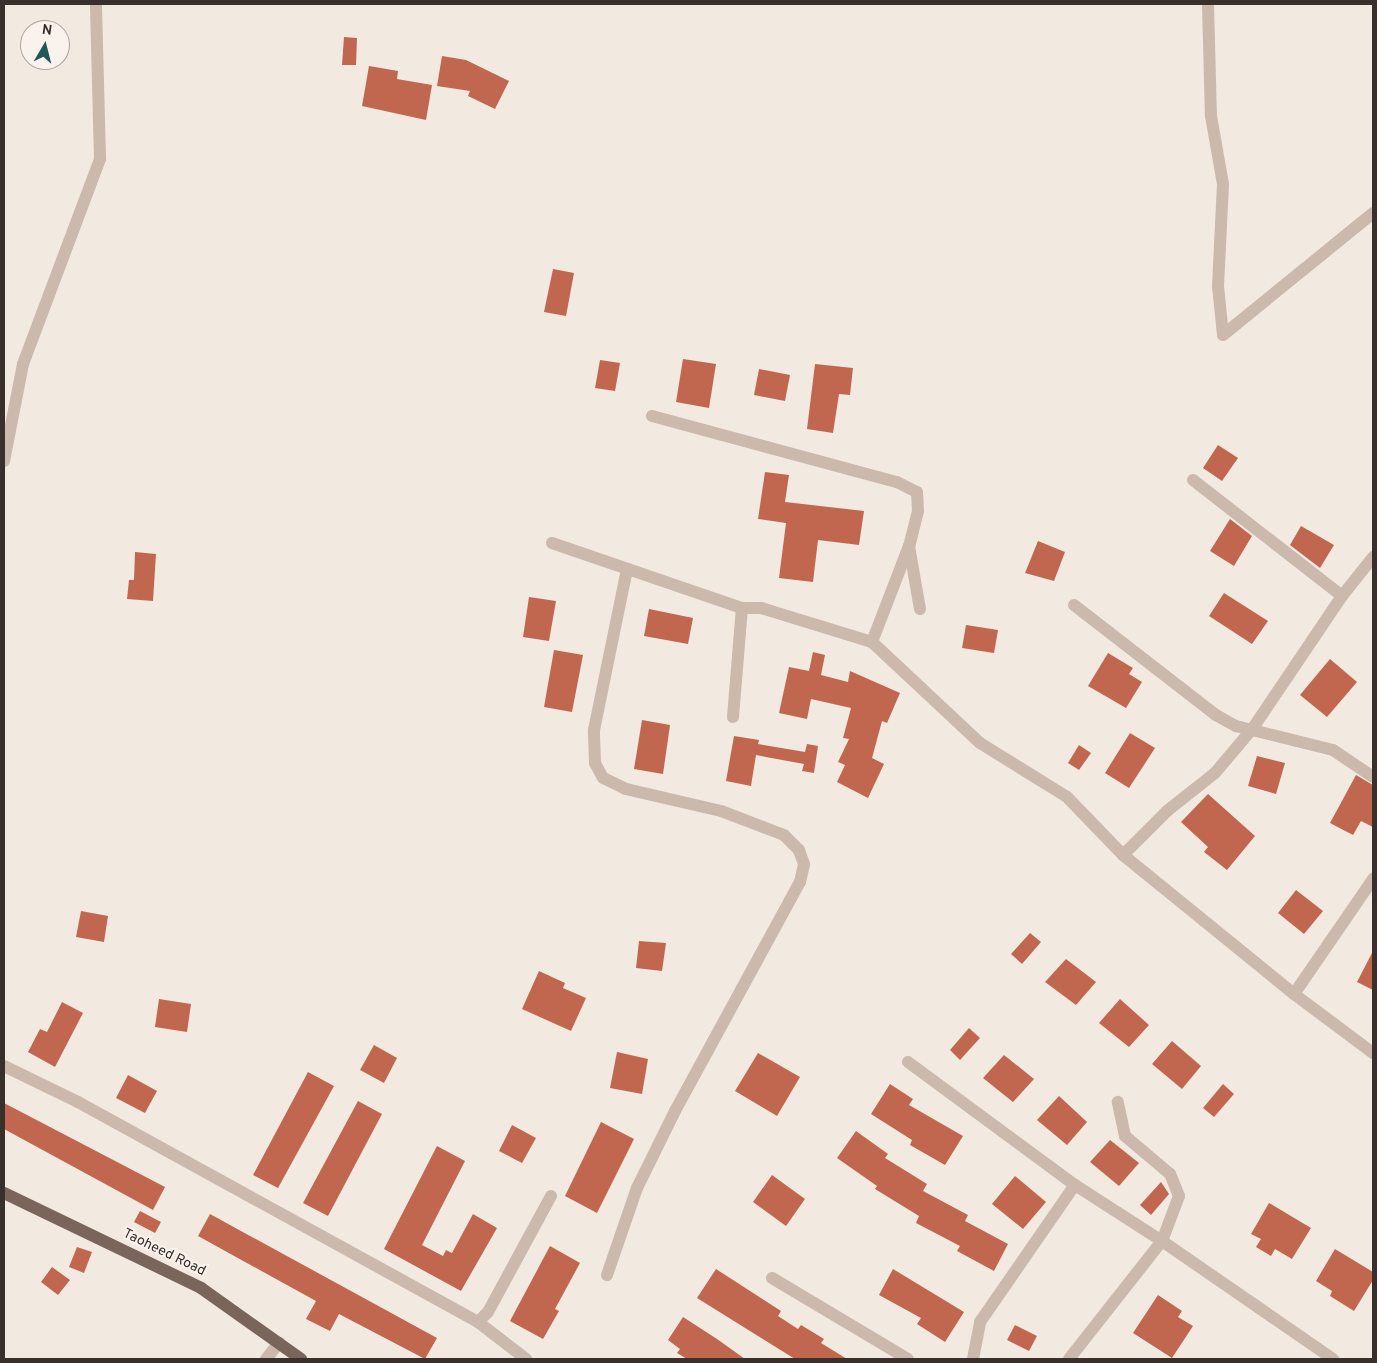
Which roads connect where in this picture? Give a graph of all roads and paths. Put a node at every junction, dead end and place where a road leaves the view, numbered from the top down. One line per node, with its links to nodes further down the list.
1 (96, 4): 5 (street)
2 (1208, 4): 3 (street)
3 (1373, 213)
4 (652, 416): 8 (street)
5 (4, 461)
6 (1193, 480): 11 (street)
7 (552, 543): 10 (street)
8 (910, 546): 14 (street); 15 (street)
9 (1373, 557): 11 (street)
10 (627, 569): 13 (street); 30 (street)
11 (1342, 596): 17 (street)
12 (1074, 605): 17 (street)
13 (742, 608): 15 (street); 16 (street)
14 (920, 609)
15 (872, 642): 19 (street)
16 (734, 717)
17 (1253, 728): 18 (street); 19 (street)
18 (1373, 777)
19 (1123, 855): 21 (street)
20 (1373, 879): 21 (street)
21 (1294, 994): 22 (street)
22 (1373, 1053)
23 (908, 1062): 26 (street)
24 (4, 1066): 32 (street)
25 (1118, 1102): 29 (street)
26 (1075, 1185): 29 (street); 39 (street)
27 (4, 1193): 33 (main road, Taoheed Road)
28 (551, 1196): 32 (street)
29 (1162, 1241): 34 (street); 40 (street)
30 (607, 1275)
31 (772, 1278): 38 (street)
32 (478, 1322): 37 (street)
33 (279, 1343): 35 (street); 36 (main road, Taoheed Road)
34 (1324, 1357)
35 (266, 1359)
36 (300, 1359)
37 (526, 1359)
38 (908, 1359)
39 (973, 1359)
40 (1069, 1359)

